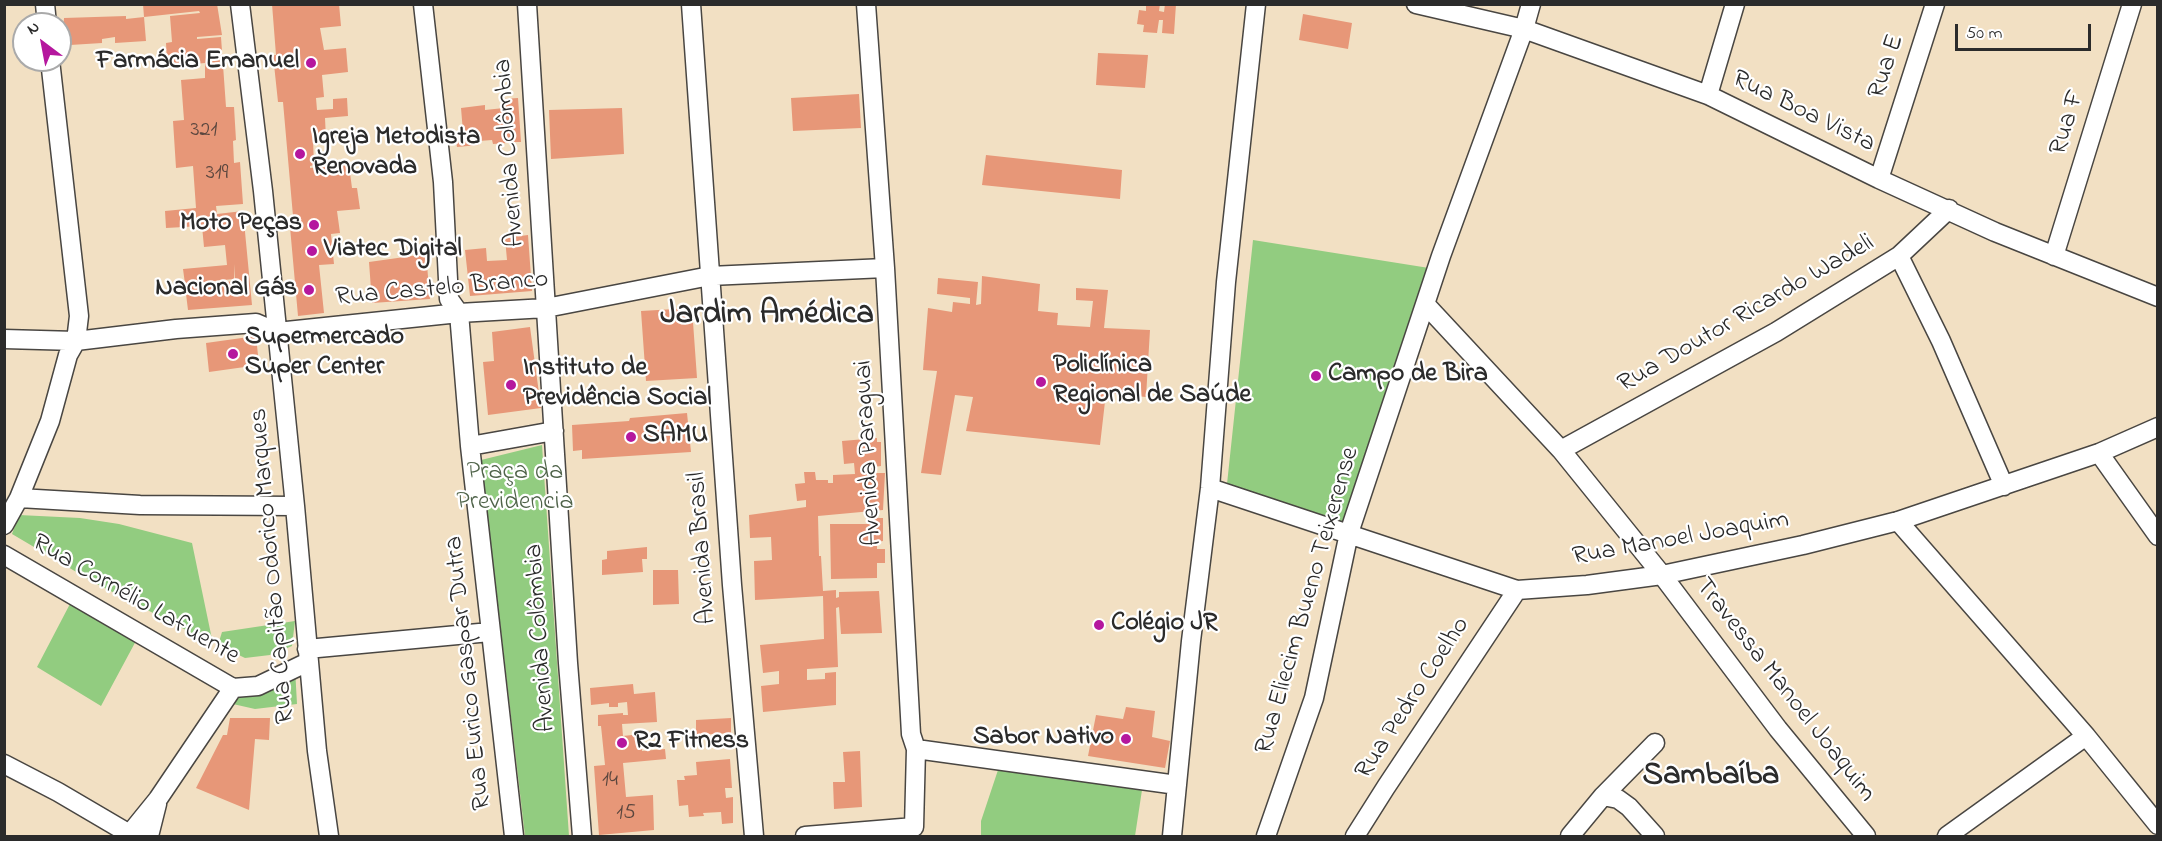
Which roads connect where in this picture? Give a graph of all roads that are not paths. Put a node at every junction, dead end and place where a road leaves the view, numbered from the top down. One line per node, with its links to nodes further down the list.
1 (240, 4): 25 (street, Rua Capitão Odorico Marques)
2 (423, 4): 24 (street, Rua Eurico Gaspar Dutra)
3 (527, 4): 23 (street, Avenida Colômbia)
4 (691, 4): 20 (street, Avenida Brasil)
5 (866, 4): 19 (street, Avenida Paraguai)
6 (1256, 4): 34 (street)
7 (1416, 4): 12 (street, Rua Boa Vista)
8 (1531, 4): 12 (street, Rua Eliecim Bueno Teixerense)
9 (1735, 4): 14 (street)
10 (1935, 4): 15 (street, Rua E)
11 (2132, 4): 18 (street, Rua F)
12 (1524, 28): 14 (street, Rua Boa Vista); 22 (street, Rua Eliecim Bueno Teixerense)
13 (51, 72): 27 (street)
14 (1708, 95): 15 (street, Rua Boa Vista)
15 (1879, 179): 16 (street, Rua Boa Vista)
16 (1949, 209): 17 (street, Rua Doutor Ricardo Wadeli); 18 (street, Rua Boa Vista)
17 (1899, 256): 31 (street, Rua Doutor Ricardo Wadeli); 33 (street)
18 (2054, 256): 21 (street, Rua Boa Vista)
19 (885, 268): 20 (street, Rua Castelo Branco); 49 (street, Avenida Paraguai)
20 (710, 276): 23 (street, Rua Castelo Branco); 60 (street, Avenida Brasil)
21 (2157, 297)
22 (1426, 305): 31 (street, Travessa Manoel Joaquim); 39 (street, Rua Eliecim Bueno Teixerense)
23 (546, 308): 24 (street, Rua Castelo Branco); 29 (street, Avenida Colômbia)
24 (459, 313): 25 (street, Rua Castelo Branco); 30 (street, Rua Eurico Gaspar Dutra)
25 (277, 332): 27 (street, Rua Castelo Branco); 36 (street, Rua Capitão Odorico Marques)
26 (4, 339): 27 (street, Rua Castelo Branco)
27 (76, 341): 35 (street)
28 (2157, 427): 32 (street, Rua Manoel Joaquim)
29 (554, 431): 30 (street); 59 (street, Avenida Colômbia)
30 (470, 446): 44 (street, Rua Eurico Gaspar Dutra)
31 (1561, 450): 42 (street, Travessa Manoel Joaquim)
32 (2099, 453): 33 (street, Rua Manoel Joaquim); 40 (street)
33 (2004, 486): 37 (street, Rua Manoel Joaquim)
34 (1210, 488): 39 (street, Rua Manoel Joaquim); 51 (street)
35 (18, 498): 36 (street); 38 (street)
36 (295, 506): 45 (street, Rua Capitão Odorico Marques)
37 (1898, 521): 42 (street, Rua Manoel Joaquim); 47 (street)
38 (4, 525)
39 (1349, 533): 43 (street, Rua Manoel Joaquim); 63 (street, Rua Eliecim Bueno Teixerense)
40 (2157, 536)
41 (4, 555): 46 (street, Rua Cornélio Lafuente)
42 (1662, 575): 43 (street, Rua Manoel Joaquim); 67 (street, Travessa Manoel Joaquim)
43 (1517, 590): 64 (street, Rua Pedro Coelho)
44 (490, 632): 45 (street); 58 (street, Rua Eurico Gaspar Dutra)
45 (308, 656): 46 (street, Rua Cornélio Lafuente); 57 (street, Rua Capitão Odorico Marques)
46 (233, 688): 53 (street)
47 (2086, 736): 54 (street); 68 (street)
48 (1655, 743): 52 (street)
49 (916, 749): 51 (street); 61 (street, Avenida Paraguai)
50 (4, 764): 55 (street)
51 (1178, 784): 62 (street)
52 (1603, 796): 65 (street); 66 (street)
53 (158, 799): 55 (street); 56 (street)
54 (2157, 825)
55 (130, 836)
56 (149, 837)
57 (329, 837)
58 (514, 837)
59 (582, 837)
60 (753, 837)
61 (805, 837)
62 (1172, 837)
63 (1266, 837)
64 (1355, 837)
65 (1570, 837)
66 (1655, 837)
67 (1866, 837)
68 (1947, 837)

